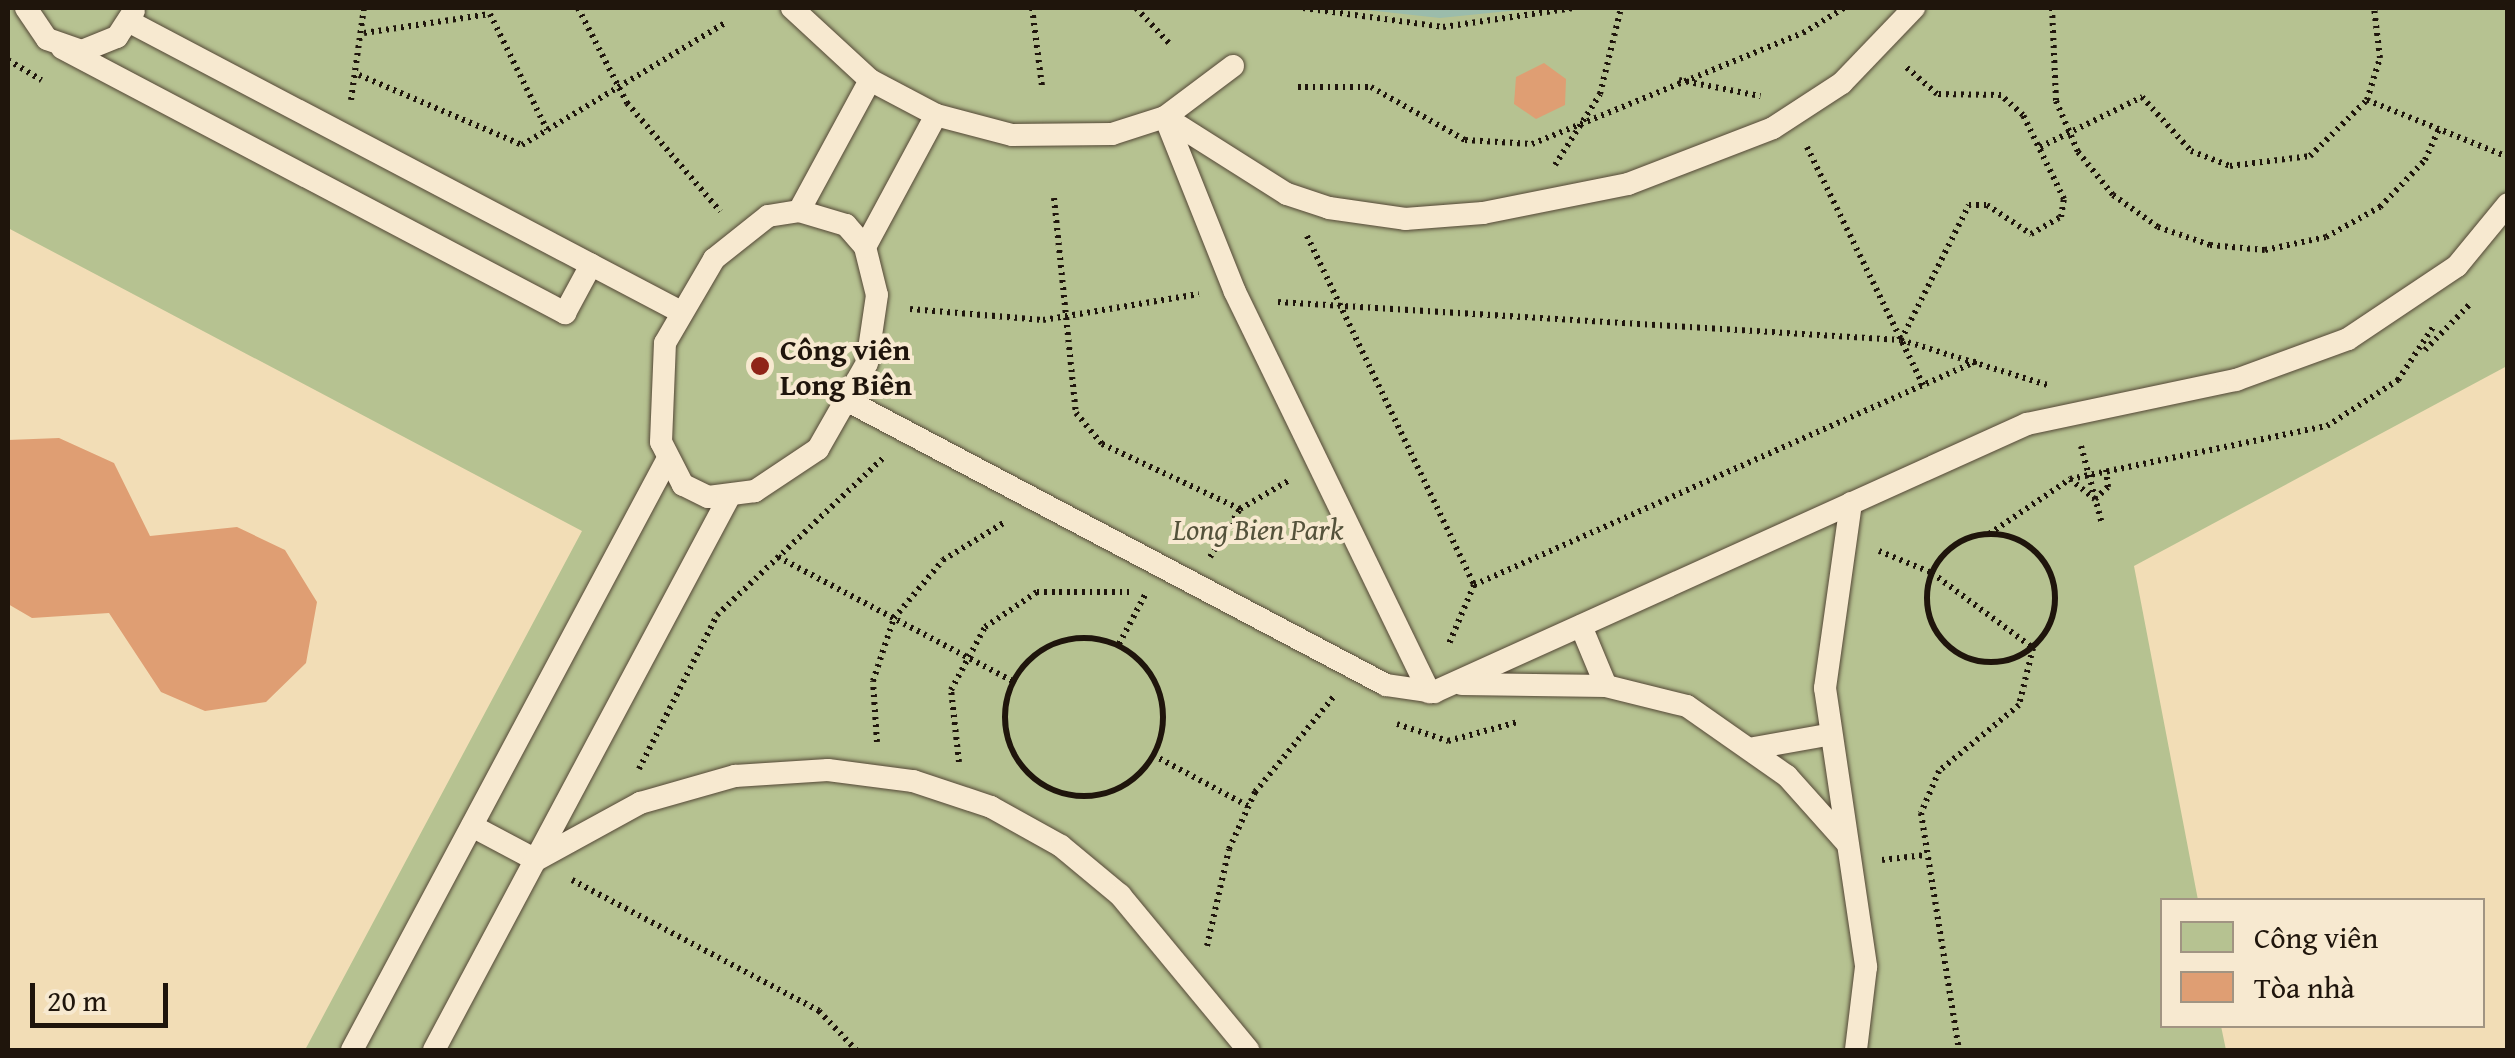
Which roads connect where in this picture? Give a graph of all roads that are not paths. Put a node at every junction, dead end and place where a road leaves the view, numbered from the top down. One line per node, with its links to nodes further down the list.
1 (26, 8): 6 (lane)
2 (792, 8): 8 (lane)
3 (1914, 8): 10 (lane)
4 (133, 15): 6 (lane); 14 (lane)
5 (8, 18): 6 (lane)
6 (54, 44): 14 (lane)
7 (1233, 66): 10 (lane)
8 (870, 80): 9 (lane); 12 (lane)
9 (936, 115): 10 (lane); 13 (lane)
10 (1165, 117): 23 (lane)
11 (2508, 204): 19 (lane)
12 (799, 211): 13 (lane); 15 (lane)
13 (865, 248): 16 (lane)
14 (591, 265): 15 (lane)
15 (679, 312): 17 (lane)
16 (850, 402): 18 (lane); 23 (lane)
17 (667, 460): 18 (lane); 26 (lane)
18 (728, 498): 28 (lane)
19 (1851, 502): 20 (lane); 24 (lane)
20 (1581, 626): 21 (lane); 22 (lane)
21 (1454, 684): 22 (lane); 23 (lane)
22 (1606, 686): 25 (lane)
23 (1428, 692)
24 (1827, 735): 25 (lane); 27 (lane)
25 (1754, 748): 27 (lane)
26 (472, 826): 28 (lane); 29 (lane)
27 (1847, 843): 32 (lane)
28 (536, 860): 30 (lane); 31 (lane)
29 (352, 1050)
30 (434, 1050)
31 (1248, 1050)
32 (1856, 1050)

